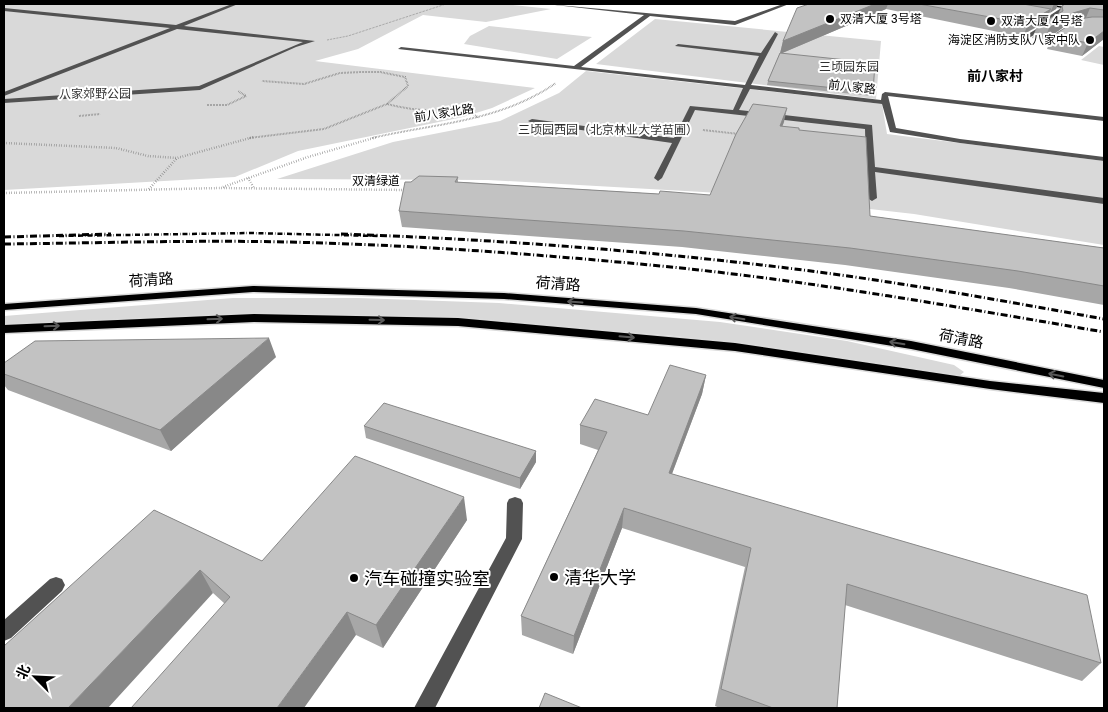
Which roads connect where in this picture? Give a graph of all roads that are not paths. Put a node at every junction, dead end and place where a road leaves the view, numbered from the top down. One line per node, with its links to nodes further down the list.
1 (236, 4): 12 (street)
2 (548, 4): 9 (street)
3 (787, 4): 9 (street)
4 (1045, 4): 5 (main road)
5 (1067, 6): 7 (main road); 8 (main road); 11 (street)
6 (4, 9): 12 (street)
7 (1104, 10)
8 (1104, 14)
9 (648, 15): 22 (street)
10 (1042, 16): 11 (street)
11 (1051, 17): 15 (street)
12 (176, 27): 20 (street); 26 (street)
13 (1067, 30): 16 (street)
14 (775, 34): 19 (street)
15 (1028, 37)
16 (1044, 45)
17 (678, 46): 19 (street)
18 (401, 50): 22 (street, 前八家路)
19 (764, 55): 23 (street)
20 (94, 59): 21 (street); 24 (street)
21 (110, 61)
22 (575, 68): 23 (street, 前八家路)
23 (747, 86): 25 (street, 前八家路); 27 (street)
24 (4, 94)
25 (885, 98): 28 (street); 31 (street, 前八家路)
26 (4, 101)
27 (735, 112): 30 (street); 32 (street)
28 (1104, 119)
29 (532, 121): 30 (street)
30 (677, 141): 33 (street)
31 (1104, 159)
32 (870, 169): 34 (street); 35 (street)
33 (658, 178)
34 (872, 198)
35 (1104, 200)
36 (4, 307): 38 (main road, 荷清路, one-way to 36)
37 (4, 329): 39 (main road, one-way to 39)
38 (1104, 384)
39 (1104, 398)
40 (515, 503): 43 (street)
41 (56, 585): 42 (street)
42 (4, 632)
43 (424, 708)

